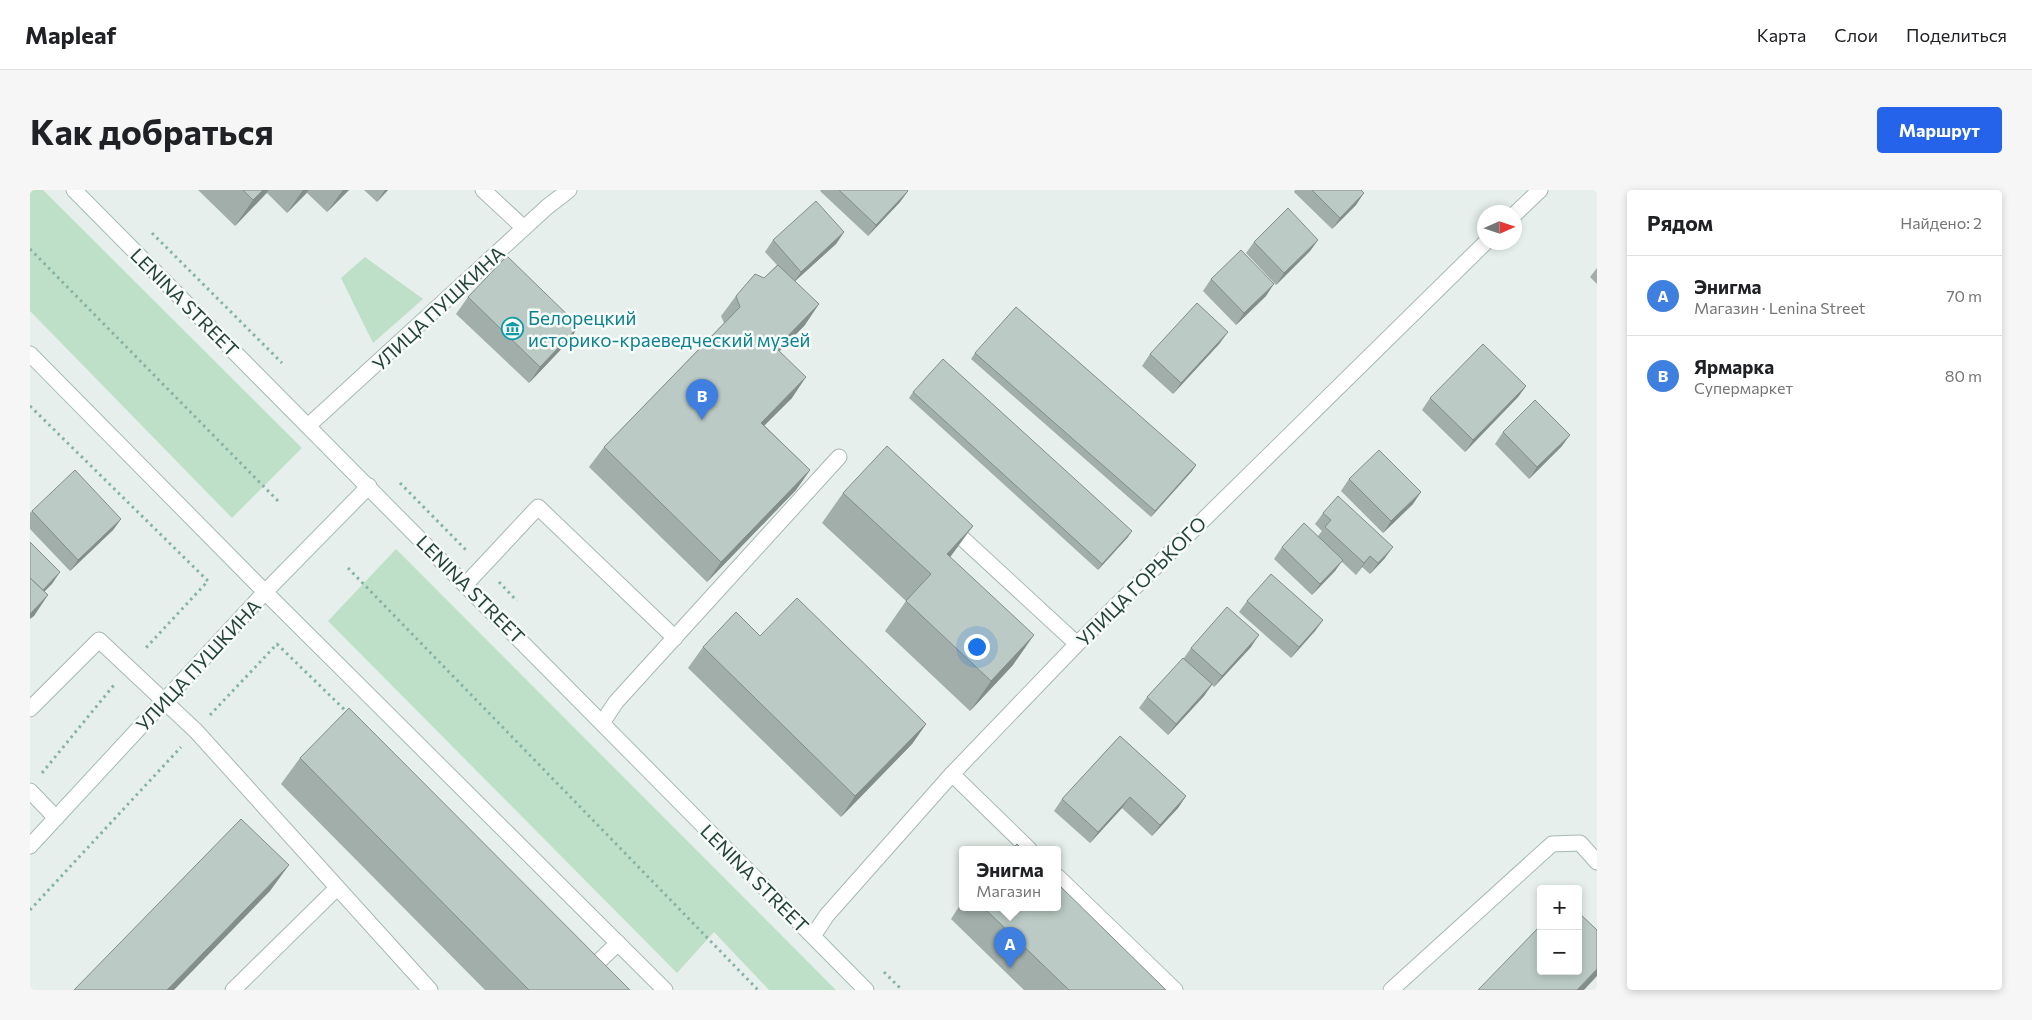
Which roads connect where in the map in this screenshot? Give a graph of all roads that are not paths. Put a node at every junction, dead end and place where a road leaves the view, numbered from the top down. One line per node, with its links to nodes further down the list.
1 (74, 190): 9 (main road, LENINA STREET)
2 (483, 190): 6 (main road)
3 (568, 190): 6 (main road, УЛИЦА ПУШКИНА)
4 (1540, 190): 5 (main road)
5 (1522, 207)
6 (524, 228): 9 (main road, УЛИЦА ПУШКИНА)
7 (1478, 250): 16 (main road, УЛИЦА ГОРЬКОГО)
8 (30, 354): 14 (main road)
9 (308, 426): 11 (main road, LENINA STREET)
10 (840, 457): 15 (main road)
11 (368, 486): 13 (main road, LENINA STREET); 14 (main road, УЛИЦА ПУШКИНА)
12 (939, 517): 16 (main road)
13 (466, 584): 15 (main road); 19 (main road, LENINA STREET)
14 (265, 592): 17 (main road, УЛИЦА ПУШКИНА); 29 (main road)
15 (674, 638): 19 (main road)
16 (1077, 644): 20 (main road, УЛИЦА ГОРЬКОГО)
17 (165, 701): 18 (main road); 22 (main road, УЛИЦА ПУШКИНА); 27 (main road)
18 (30, 709)
19 (602, 723): 28 (main road, LENINA STREET)
20 (952, 774): 24 (main road); 28 (main road, УЛИЦА ГОРЬКОГО)
21 (30, 792): 22 (main road)
22 (56, 818): 23 (main road, УЛИЦА ПУШКИНА)
23 (30, 846)
24 (1026, 846)
25 (1597, 862): 36 (main road)
26 (1061, 880): 35 (main road)
27 (337, 888): 30 (main road); 31 (main road)
28 (813, 936): 34 (main road, LENINA STREET)
29 (618, 943): 32 (main road); 33 (main road)
30 (233, 990)
31 (430, 990)
32 (569, 990)
33 (665, 990)
34 (866, 990)
35 (1175, 990)
36 (1391, 990)

